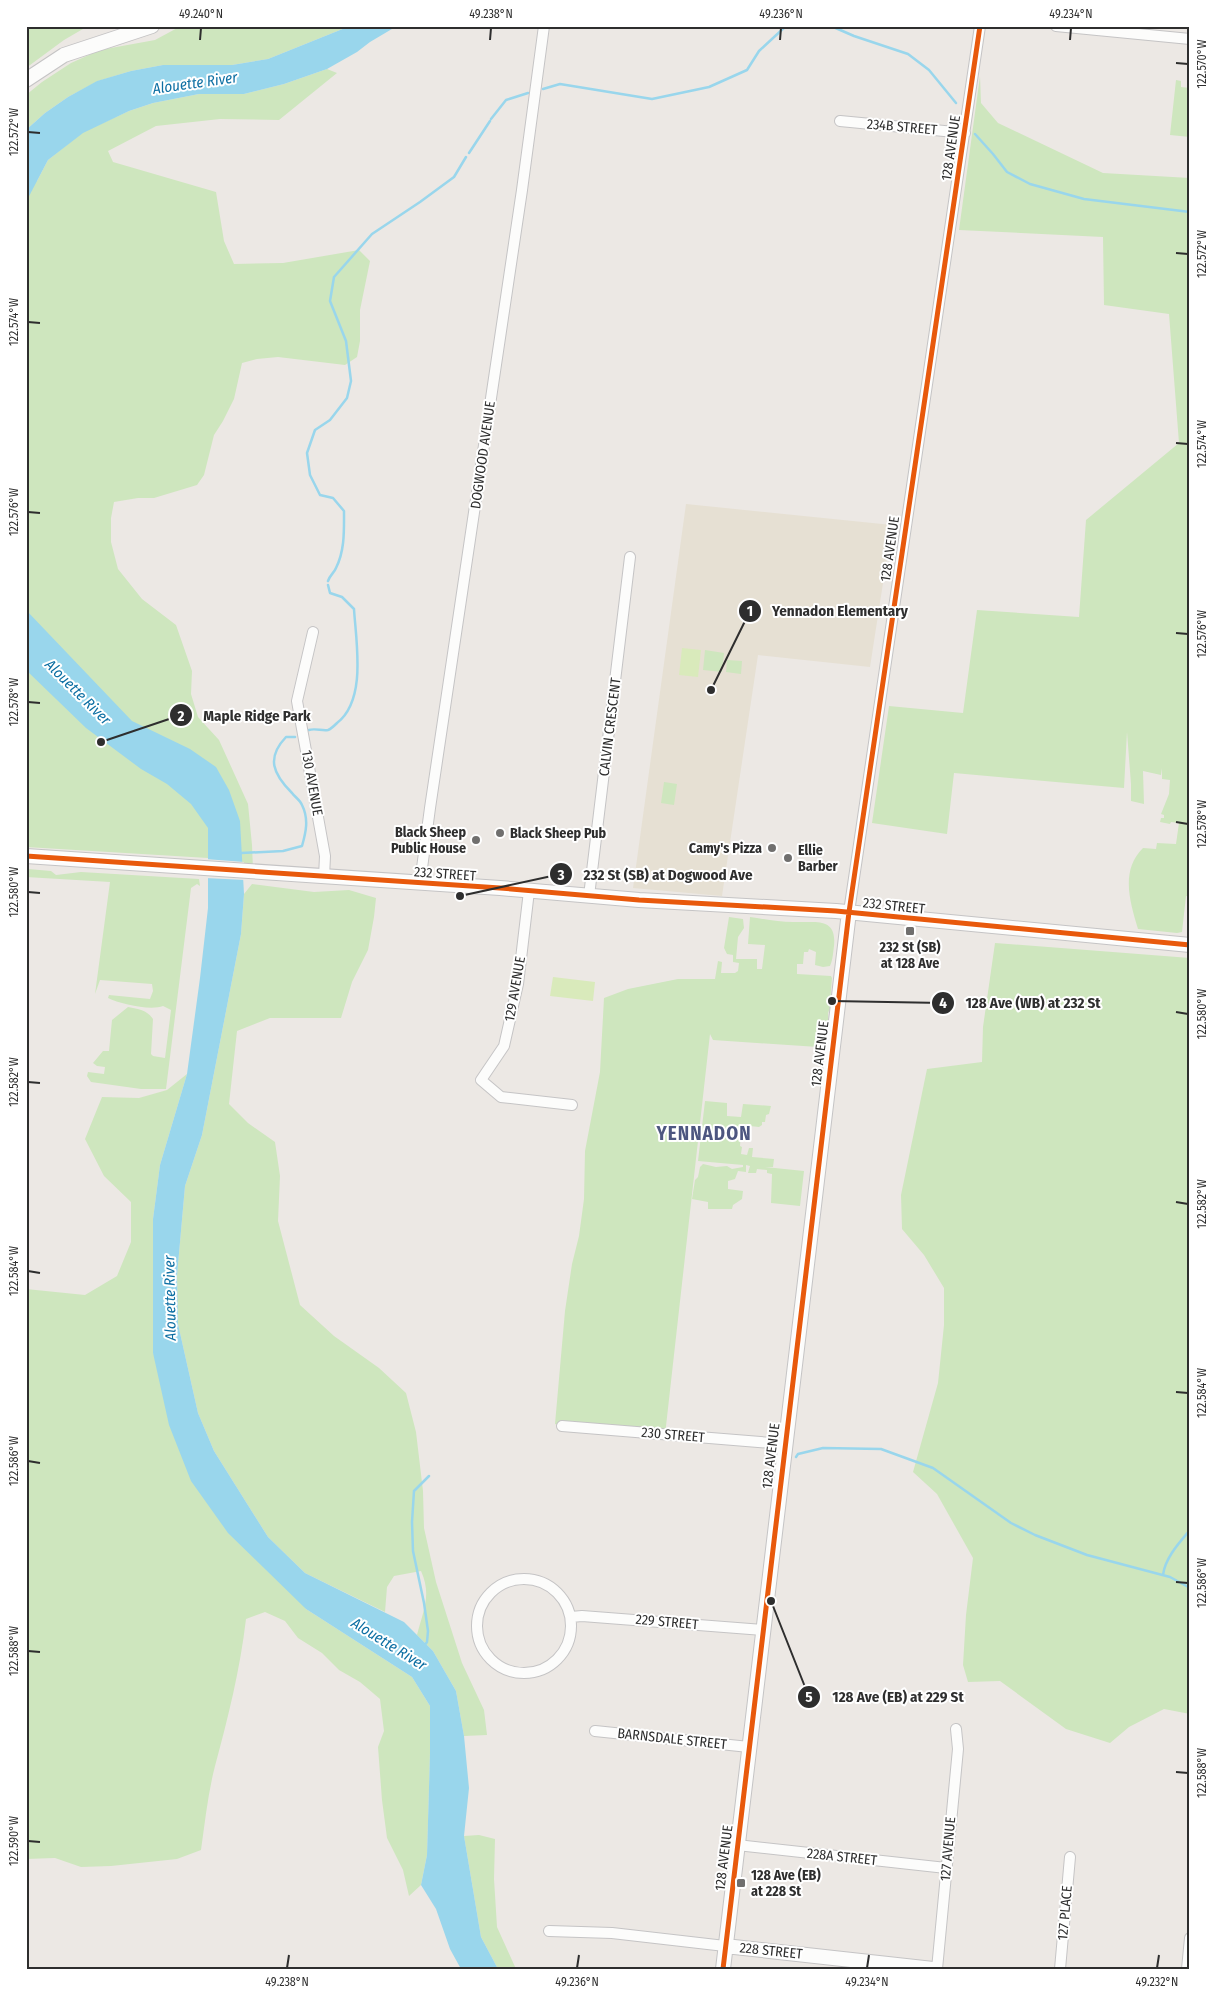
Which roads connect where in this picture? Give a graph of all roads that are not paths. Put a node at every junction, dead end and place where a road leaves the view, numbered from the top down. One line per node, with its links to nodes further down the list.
1 (152, 26): 6 (street)
2 (544, 26): 13 (street, DOGWOOD AVENUE)
3 (980, 26): 8 (street, 128 AVENUE)
4 (1056, 26): 5 (street)
5 (1190, 39)
6 (26, 80)
7 (840, 121): 8 (street, 234B STREET)
8 (965, 134): 16 (street, 128 AVENUE)
9 (630, 557): 15 (street, CALVIN CRESCENT)
10 (313, 632): 12 (street, 130 AVENUE)
11 (26, 856): 12 (street, 232 STREET)
12 (324, 877): 13 (street, 232 STREET)
13 (420, 883): 14 (street, 232 STREET)
14 (529, 891): 15 (street, 232 STREET); 18 (street, 129 AVENUE)
15 (589, 896): 16 (street, 232 STREET)
16 (849, 912): 17 (street, 232 STREET); 20 (street, 128 AVENUE)
17 (1190, 945)
18 (572, 1105)
19 (562, 1426): 20 (street, 230 STREET)
20 (784, 1444): 22 (street, 128 AVENUE)
21 (571, 1617): 21 (street); 22 (street, 229 STREET)
22 (763, 1630): 25 (street, 128 AVENUE)
23 (956, 1729): 28 (street, 127 AVENUE)
24 (595, 1731): 25 (street, BARNSDALE STREET)
25 (748, 1747): 26 (street, 128 AVENUE)
26 (737, 1844): 28 (street, 228A STREET); 31 (street, 128 AVENUE)
27 (1070, 1857): 34 (street, 127 PLACE)
28 (946, 1868): 33 (street, 127 AVENUE)
29 (549, 1930): 31 (street, 228 STREET)
30 (1190, 1938): 35 (street)
31 (725, 1946): 32 (street, 128 AVENUE); 33 (street, 228 STREET)
32 (723, 1969)
33 (935, 1969)
34 (1060, 1969)
35 (1187, 1969)

